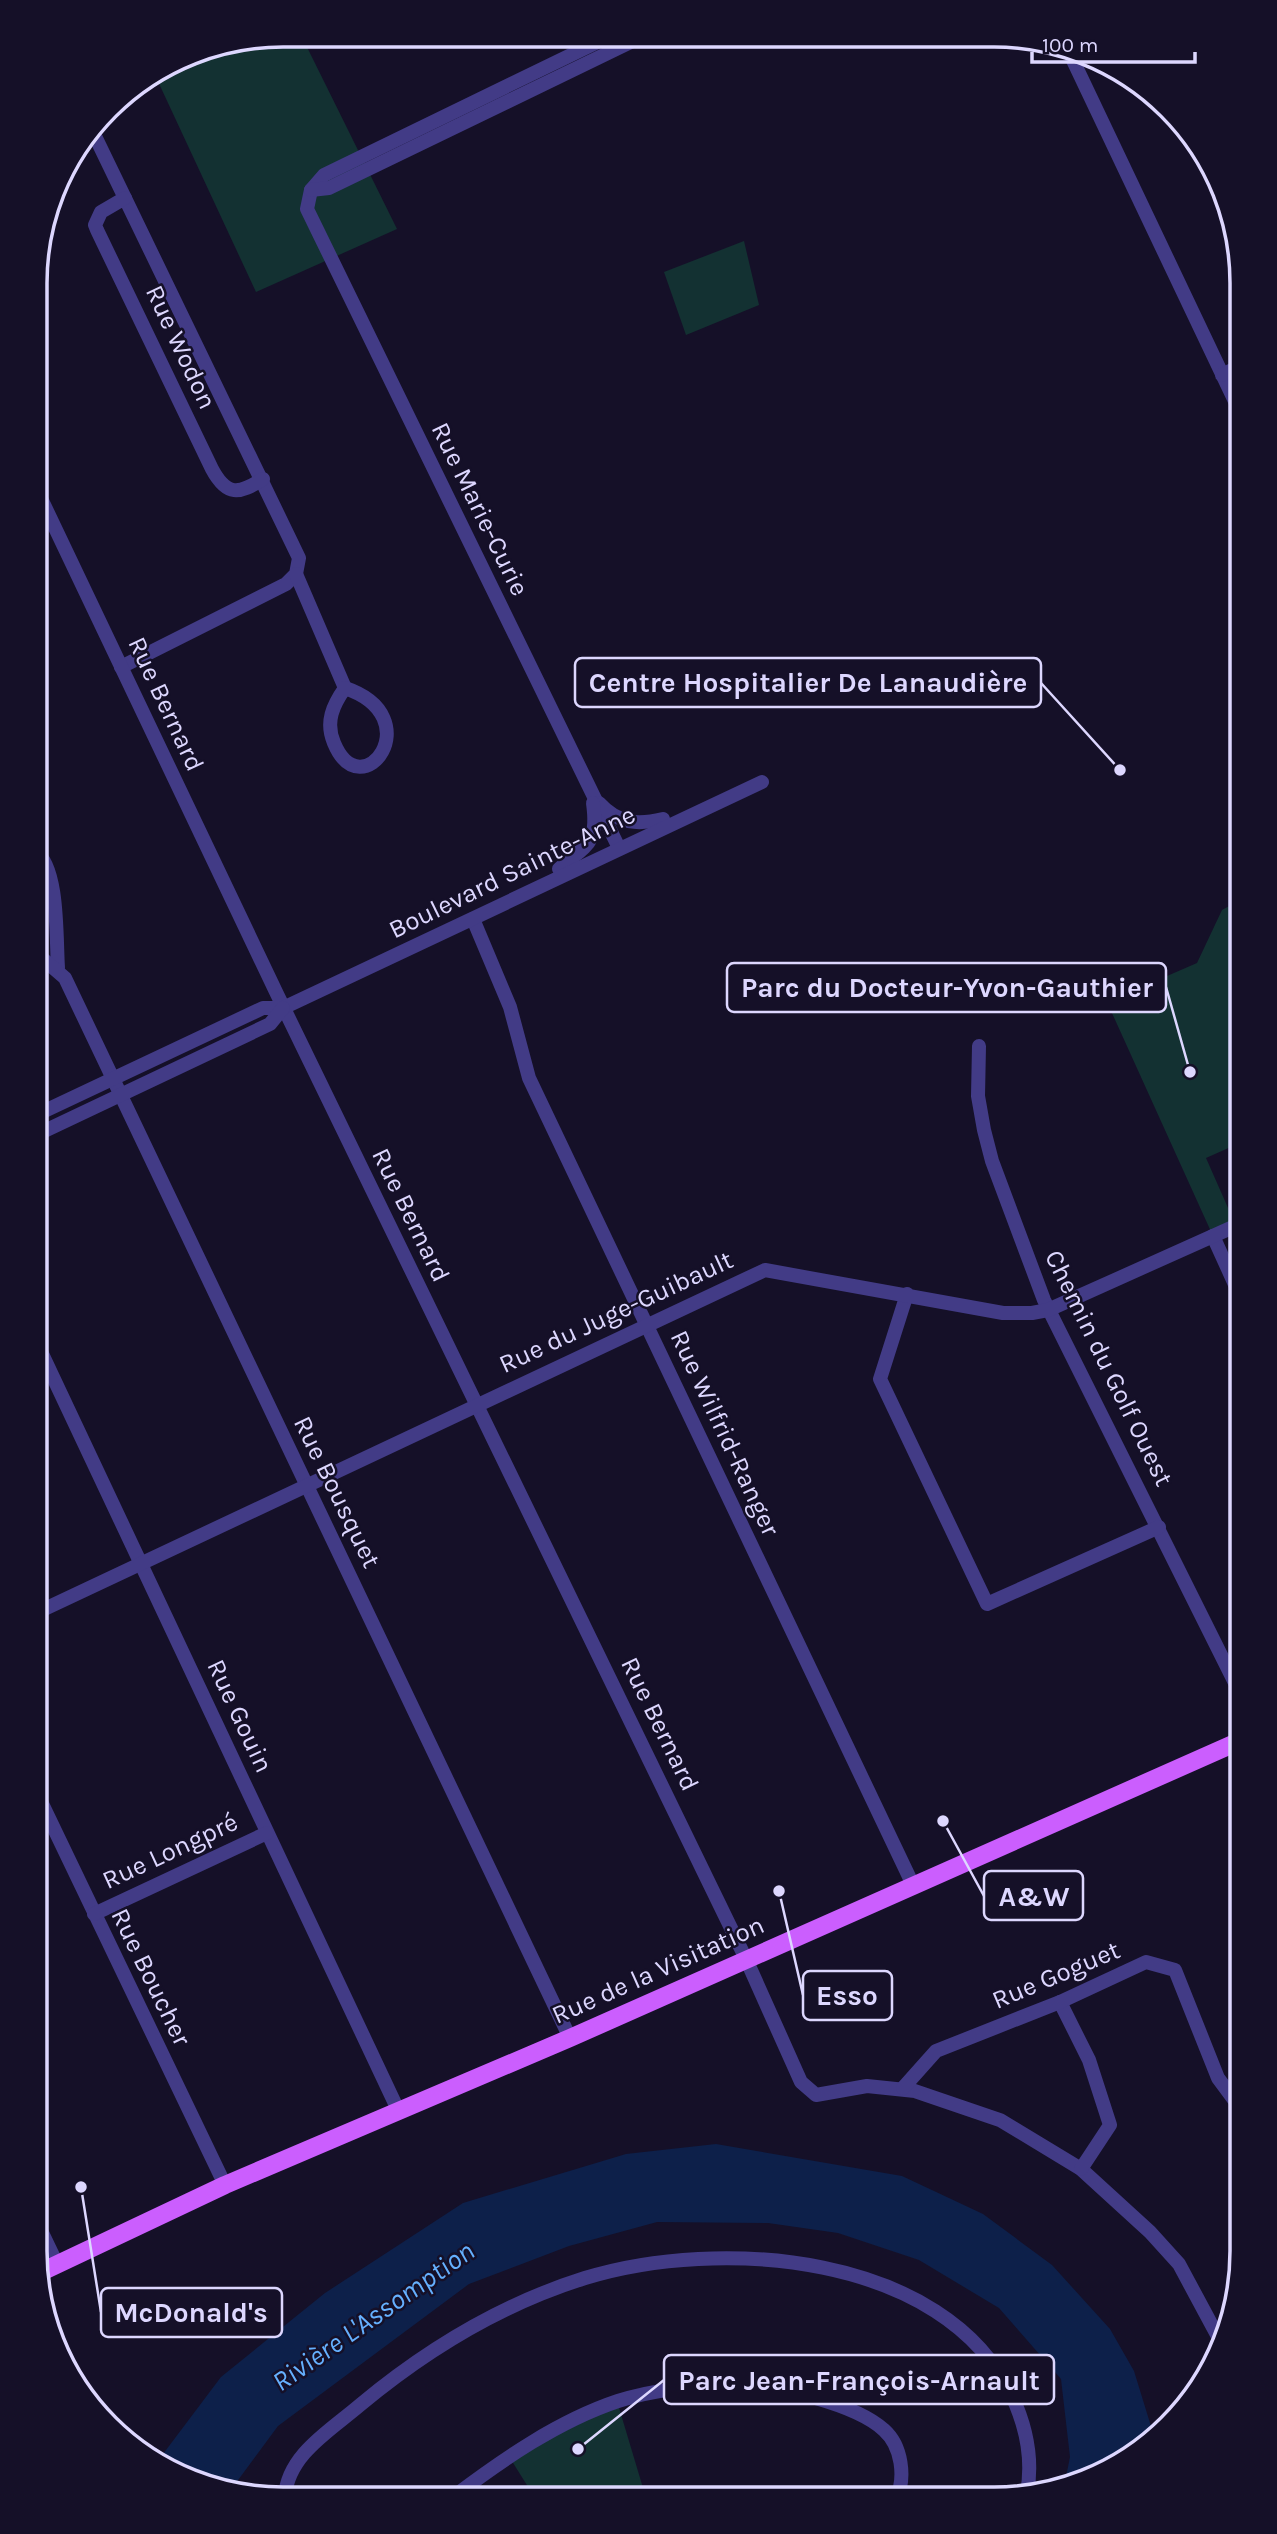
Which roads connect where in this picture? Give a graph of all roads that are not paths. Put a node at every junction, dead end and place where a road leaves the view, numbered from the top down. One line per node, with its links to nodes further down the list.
1 (587, 47): 5 (street)
2 (620, 47): 5 (street)
3 (1074, 62): 8 (street)
4 (97, 139): 6 (street, Rue Wodon)
5 (311, 190): 15 (street, Rue Marie-Curie)
6 (125, 198): 10 (street, Rue Wodon); 10 (street, Rue Wodon)
7 (1230, 371): 8 (street)
8 (1222, 375): 9 (street)
9 (1230, 391)
10 (263, 479): 12 (street, Rue Wodon)
11 (48, 513): 13 (street, Rue Bernard)
12 (296, 574): 13 (street); 14 (street, Rue Wodon)
13 (121, 667): 25 (street, Rue Bernard)
14 (345, 688): 14 (street)
15 (586, 782): 17 (street, Rue Marie-Curie); 21 (street)
16 (762, 782): 18 (street, Boulevard Sainte-Anne)
17 (593, 797): 18 (street); 19 (street, Rue Marie-Curie)
18 (670, 823): 19 (street, Boulevard Sainte-Anne)
19 (619, 848): 21 (street, Boulevard Sainte-Anne)
20 (48, 870): 24 (street, Rue Bousquet)
21 (542, 885): 22 (street, Boulevard Sainte-Anne)
22 (473, 919): 25 (street, Boulevard Sainte-Anne); 36 (street, Rue Wilfrid-Ranger)
23 (48, 961): 24 (street, Rue Bousquet)
24 (58, 968): 27 (street, Rue Bousquet)
25 (283, 1008): 27 (street, Boulevard Sainte-Anne); 28 (street, Boulevard Sainte-Anne); 38 (street, Rue Bernard)
26 (979, 1046): 35 (street, Chemin du Golf Ouest)
27 (112, 1080): 28 (street, Rue Bousquet); 29 (street, Boulevard Sainte-Anne)
28 (119, 1096): 30 (street, Boulevard Sainte-Anne); 39 (street, Rue Bousquet)
29 (48, 1110)
30 (48, 1130)
31 (1230, 1229): 32 (street, Rue du Juge-Guibault)
32 (1213, 1236): 33 (street); 35 (street, Rue du Juge-Guibault)
33 (1230, 1272)
34 (907, 1294): 35 (street, Rue du Juge-Guibault); 36 (street, Rue du Juge-Guibault); 40 (street)
35 (1048, 1310): 40 (street, Chemin du Golf Ouest)
36 (646, 1324): 38 (street, Rue du Juge-Guibault); 47 (street, Rue Wilfrid-Ranger)
37 (47, 1365): 41 (street, Rue Gouin)
38 (477, 1405): 39 (street, Rue du Juge-Guibault); 49 (street, Rue Bernard)
39 (308, 1486): 41 (street, Rue du Juge-Guibault); 51 (street, Rue Bousquet)
40 (1159, 1527): 43 (street, Chemin du Golf Ouest)
41 (142, 1562): 42 (street, Rue du Juge-Guibault); 46 (street, Rue Gouin)
42 (47, 1608)
43 (1229, 1672)
44 (1229, 1746): 47 (main road, Rue de la Visitation)
45 (47, 1813): 48 (street, Rue Boucher)
46 (267, 1833): 48 (street, Rue Longpré); 54 (street, Rue Gouin)
47 (913, 1885): 49 (main road, Rue de la Visitation)
48 (94, 1914): 56 (street, Rue Boucher)
49 (746, 1959): 51 (main road, Rue de la Visitation); 52 (street, Rue Bernard)
50 (1059, 2002): 52 (street, Rue Goguet); 53 (street, Rue Goguet); 55 (street)
51 (570, 2038): 54 (main road, Rue de la Visitation)
52 (903, 2088): 55 (street, Rue Bernard)
53 (1229, 2093)
54 (400, 2112): 56 (main road, Rue de la Visitation)
55 (1081, 2169): 60 (street, Rue Bernard)
56 (225, 2185): 58 (main road, Rue de la Visitation)
57 (47, 2243): 58 (street)
58 (57, 2264): 59 (main road, Rue de la Visitation)
59 (48, 2268)
60 (1215, 2331)
61 (1029, 2484): 62 (street)
62 (288, 2487)
63 (468, 2487): 64 (street)
64 (899, 2487)

